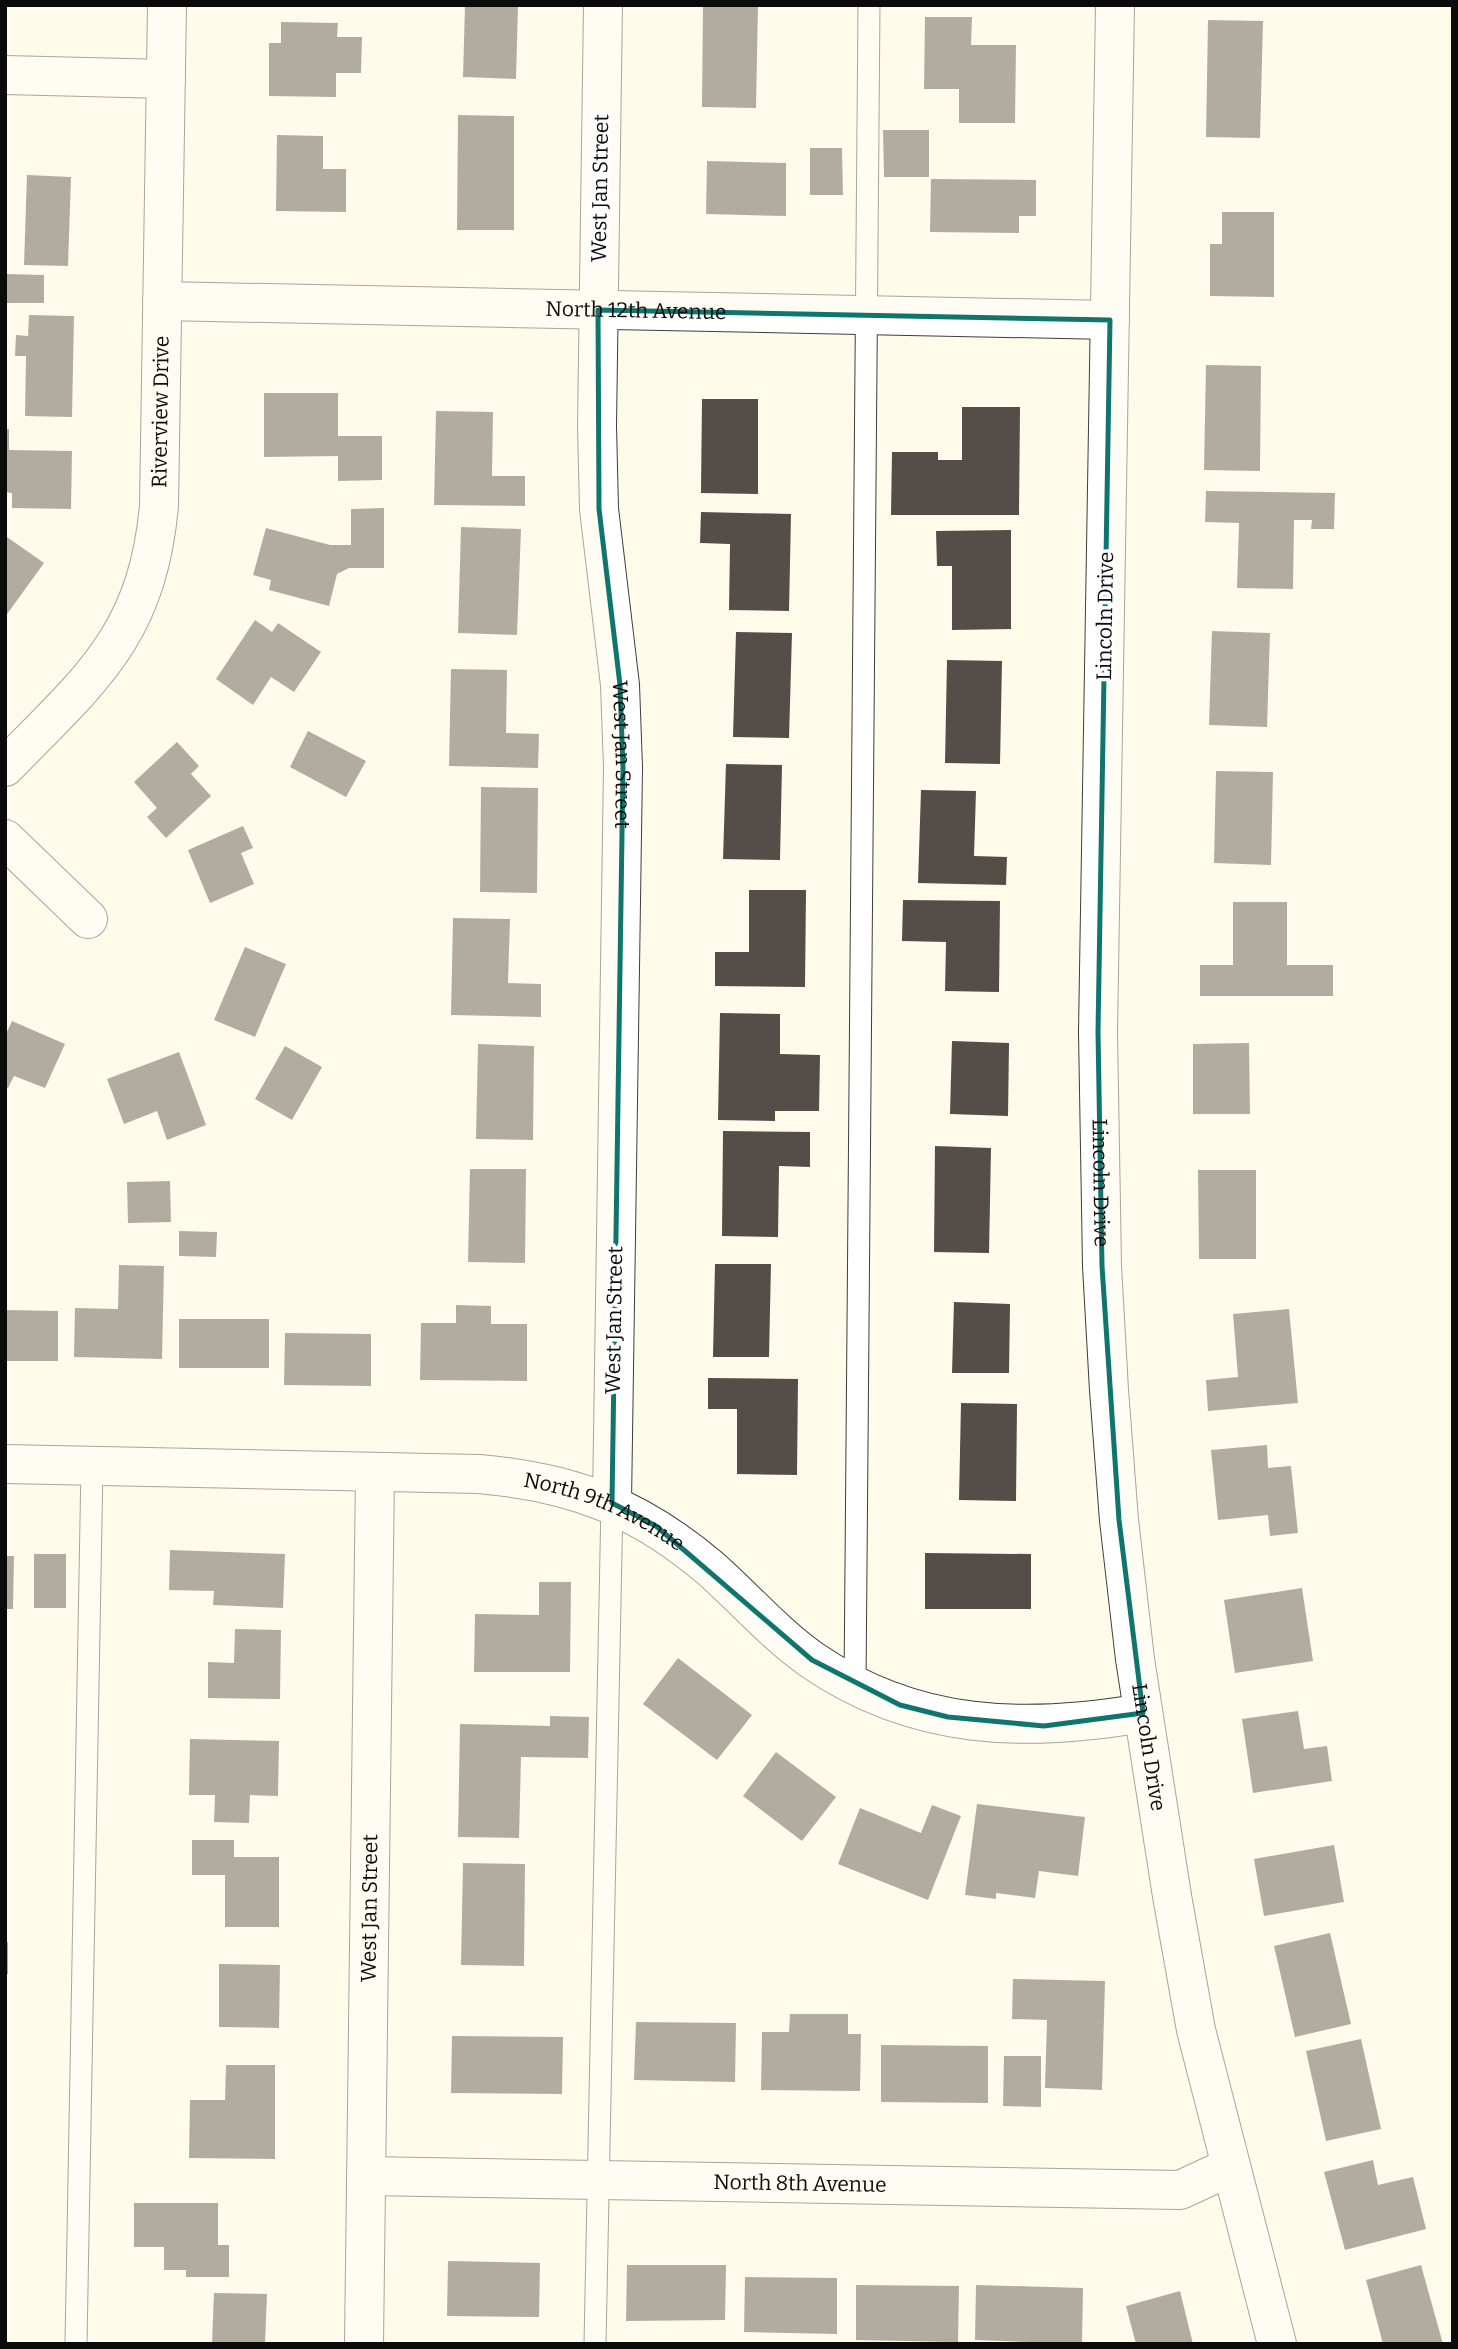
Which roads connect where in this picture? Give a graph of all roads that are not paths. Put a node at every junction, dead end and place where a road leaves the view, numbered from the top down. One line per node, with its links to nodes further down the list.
1 (167, 5): 6 (street, Riverview Drive)
2 (603, 5): 8 (street, West Jan Street)
3 (869, 5): 9 (lane)
4 (1115, 5): 10 (street, Lincoln Drive)
5 (5, 75): 6 (street)
6 (166, 79): 7 (street, Riverview Drive)
7 (162, 301): 8 (street, North 12th Avenue); 11 (street, Riverview Drive)
8 (598, 310): 9 (street, North 12th Avenue); 17 (street, West Jan Street)
9 (864, 315): 10 (street, North 12th Avenue); 18 (lane)
10 (1110, 320): 19 (street, Lincoln Drive)
11 (5, 767)
12 (5, 839): 13 (street)
13 (88, 919)
14 (5, 1464): 15 (street, North 9th Avenue)
15 (92, 1466): 16 (street, North 9th Avenue); 23 (lane)
16 (375, 1472): 17 (street, North 9th Avenue); 21 (street, West Jan Street)
17 (612, 1503): 18 (street, North 9th Avenue); 22 (lane)
18 (855, 1686): 19 (street, North 9th Avenue)
19 (1143, 1713): 20 (street, Lincoln Drive)
20 (1230, 2167): 22 (street, North 8th Avenue); 26 (street, Lincoln Drive)
21 (366, 2176): 22 (street, North 8th Avenue); 24 (street, West Jan Street)
22 (597, 2180): 25 (lane)
23 (76, 2344)
24 (364, 2344)
25 (595, 2344)
26 (1277, 2344)

